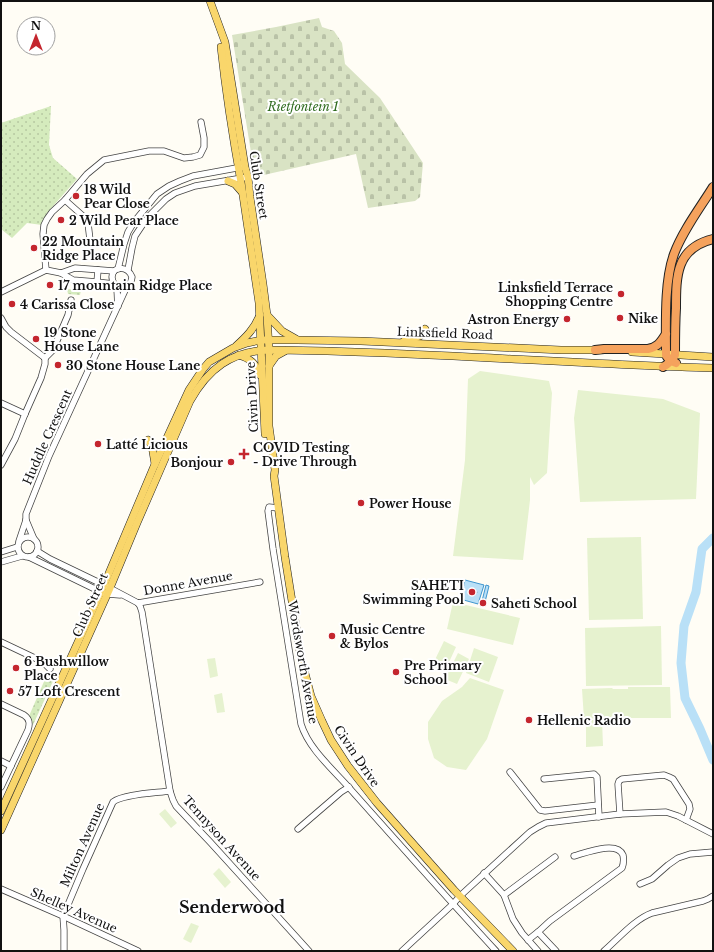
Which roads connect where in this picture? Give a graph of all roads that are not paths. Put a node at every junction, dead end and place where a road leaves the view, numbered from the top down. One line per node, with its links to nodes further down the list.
1 (210, 1): 3 (main road, Club Street)
2 (201, 122): 8 (street)
3 (242, 167): 4 (main road, Club Street); 13 (street)
4 (244, 178): 5 (street); 7 (main road, Club Street); 22 (main road, Club Street)
5 (228, 181): 7 (main road); 14 (street)
6 (713, 187): 25 (highway)
7 (243, 194): 22 (main road, Club Street)
8 (65, 200): 10 (street); 11 (street)
9 (713, 239): 36 (highway)
10 (90, 240)
11 (46, 270): 15 (street); 19 (street)
12 (98, 270): 13 (street); 15 (street); 16 (street)
13 (116, 270): 14 (street); 17 (street)
14 (128, 270): 18 (street)
15 (62, 273): 16 (street)
16 (97, 282): 17 (street)
17 (115, 285): 18 (street); 21 (street)
18 (127, 286): 21 (street, Huddle Crescent)
19 (1, 292)
20 (71, 300): 35 (street)
21 (118, 306): 50 (street, Huddle Crescent)
22 (263, 316): 26 (main road, Club Street); 27 (main road); 29 (main road)
23 (1, 318): 35 (street)
24 (425, 329): 28 (main road)
25 (666, 334): 32 (highway); 36 (highway)
26 (265, 340): 27 (main road, Linksfield Road); 29 (main road, Linksfield Road); 30 (main road, Civin Drive)
27 (297, 340): 28 (main road, Linksfield Road)
28 (398, 342): 32 (main road, Linksfield Road)
29 (232, 348): 42 (main road, Linksfield Road)
30 (265, 350): 31 (main road, Linksfield Road); 33 (main road, Linksfield Road); 38 (main road, Civin Drive); 41 (main road, Civin Drive)
31 (287, 350): 38 (main road); 39 (main road, Linksfield Road)
32 (595, 350): 36 (main road, Linksfield Road)
33 (239, 355): 41 (main road); 42 (main road, Linksfield Road)
34 (713, 357): 36 (main road, Linksfield Road)
35 (45, 358): 44 (street)
36 (672, 358): 37 (main road); 39 (highway)
37 (713, 364)
38 (269, 366): 48 (main road, Civin Drive)
39 (663, 367): 40 (main road, Linksfield Road)
40 (713, 368)
41 (262, 378): 48 (main road, Civin Drive)
42 (195, 386): 46 (main road, Club Street); 60 (main road, Club Street)
43 (1, 403): 44 (street)
44 (25, 414): 47 (street)
45 (148, 440): 46 (main road)
46 (155, 464): 60 (main road, Club Street)
47 (1, 465)
48 (274, 476): 49 (main road, Civin Drive)
49 (278, 508): 70 (street, Wordsworth Avenue); 87 (main road, Civin Drive)
50 (26, 520): 51 (street); 52 (street, Huddle Crescent)
51 (34, 539): 52 (street); 54 (street)
52 (19, 541): 53 (street)
53 (17, 547): 55 (street); 56 (street)
54 (37, 551): 57 (street); 60 (street)
55 (1, 552): 58 (street)
56 (22, 556): 57 (street); 58 (street)
57 (29, 557): 60 (street)
58 (2, 562)
59 (260, 582): 61 (street, Donne Avenue)
60 (106, 590): 61 (street, Donne Avenue); 73 (main road, Club Street); 78 (main road, Club Street)
61 (138, 603): 71 (street, Tennyson Avenue)
62 (1, 642): 63 (street)
63 (50, 669)
64 (1, 704): 66 (street)
65 (1, 761): 66 (street)
66 (11, 766): 69 (street)
67 (510, 772): 72 (street)
68 (544, 779): 72 (street)
69 (1, 787)
70 (349, 787): 77 (street); 89 (street, Wordsworth Avenue)
71 (170, 791): 90 (street, Milton Avenue); 96 (street, Tennyson Avenue)
72 (598, 805): 75 (street)
73 (1, 812)
74 (620, 814): 75 (street); 76 (street); 76 (street)
75 (599, 817): 83 (street)
76 (686, 820): 79 (street)
77 (298, 829)
78 (1, 830)
79 (713, 834)
80 (713, 852): 84 (street)
81 (574, 856): 92 (street)
82 (555, 857): 86 (street)
83 (484, 874): 86 (street); 87 (street)
84 (640, 884)
85 (1, 889): 91 (street, Shelley Avenue)
86 (504, 895): 93 (street)
87 (460, 896): 89 (street); 99 (main road, Civin Drive)
88 (713, 896): 102 (street)
89 (453, 904): 97 (street); 98 (street, Wordsworth Avenue)
90 (67, 906)
91 (63, 916): 94 (street); 95 (street, Shelley Avenue)
92 (538, 932): 93 (street); 101 (street)
93 (528, 940): 100 (street)
94 (64, 951)
95 (138, 951)
96 (309, 951)
97 (402, 951)
98 (496, 951)
99 (513, 951)
100 (538, 951)
101 (556, 951)
102 (604, 951)

